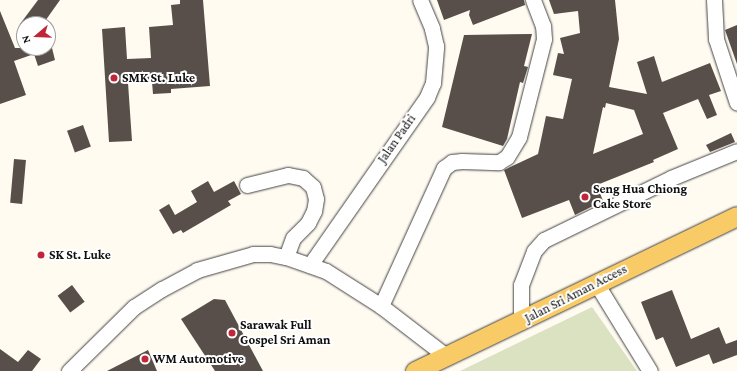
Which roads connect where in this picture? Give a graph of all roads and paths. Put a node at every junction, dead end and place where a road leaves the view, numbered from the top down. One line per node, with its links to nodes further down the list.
1 (420, 0): 9 (street, Jalan Padri)
2 (533, 0): 11 (street)
3 (714, 0): 4 (street)
4 (737, 103)
5 (737, 151): 12 (street)
6 (247, 185): 8 (street)
7 (737, 216): 10 (main road, Jalan Sri Aman Access)
8 (286, 257): 9 (street); 14 (street)
9 (310, 265): 11 (street)
10 (596, 283): 12 (main road, Jalan Sri Aman Access); 16 (street)
11 (381, 306): 13 (street)
12 (522, 322): 13 (main road, Jalan Sri Aman Access)
13 (446, 356): 15 (main road, Jalan Sri Aman Access)
14 (69, 371)
15 (415, 371)
16 (650, 371)

